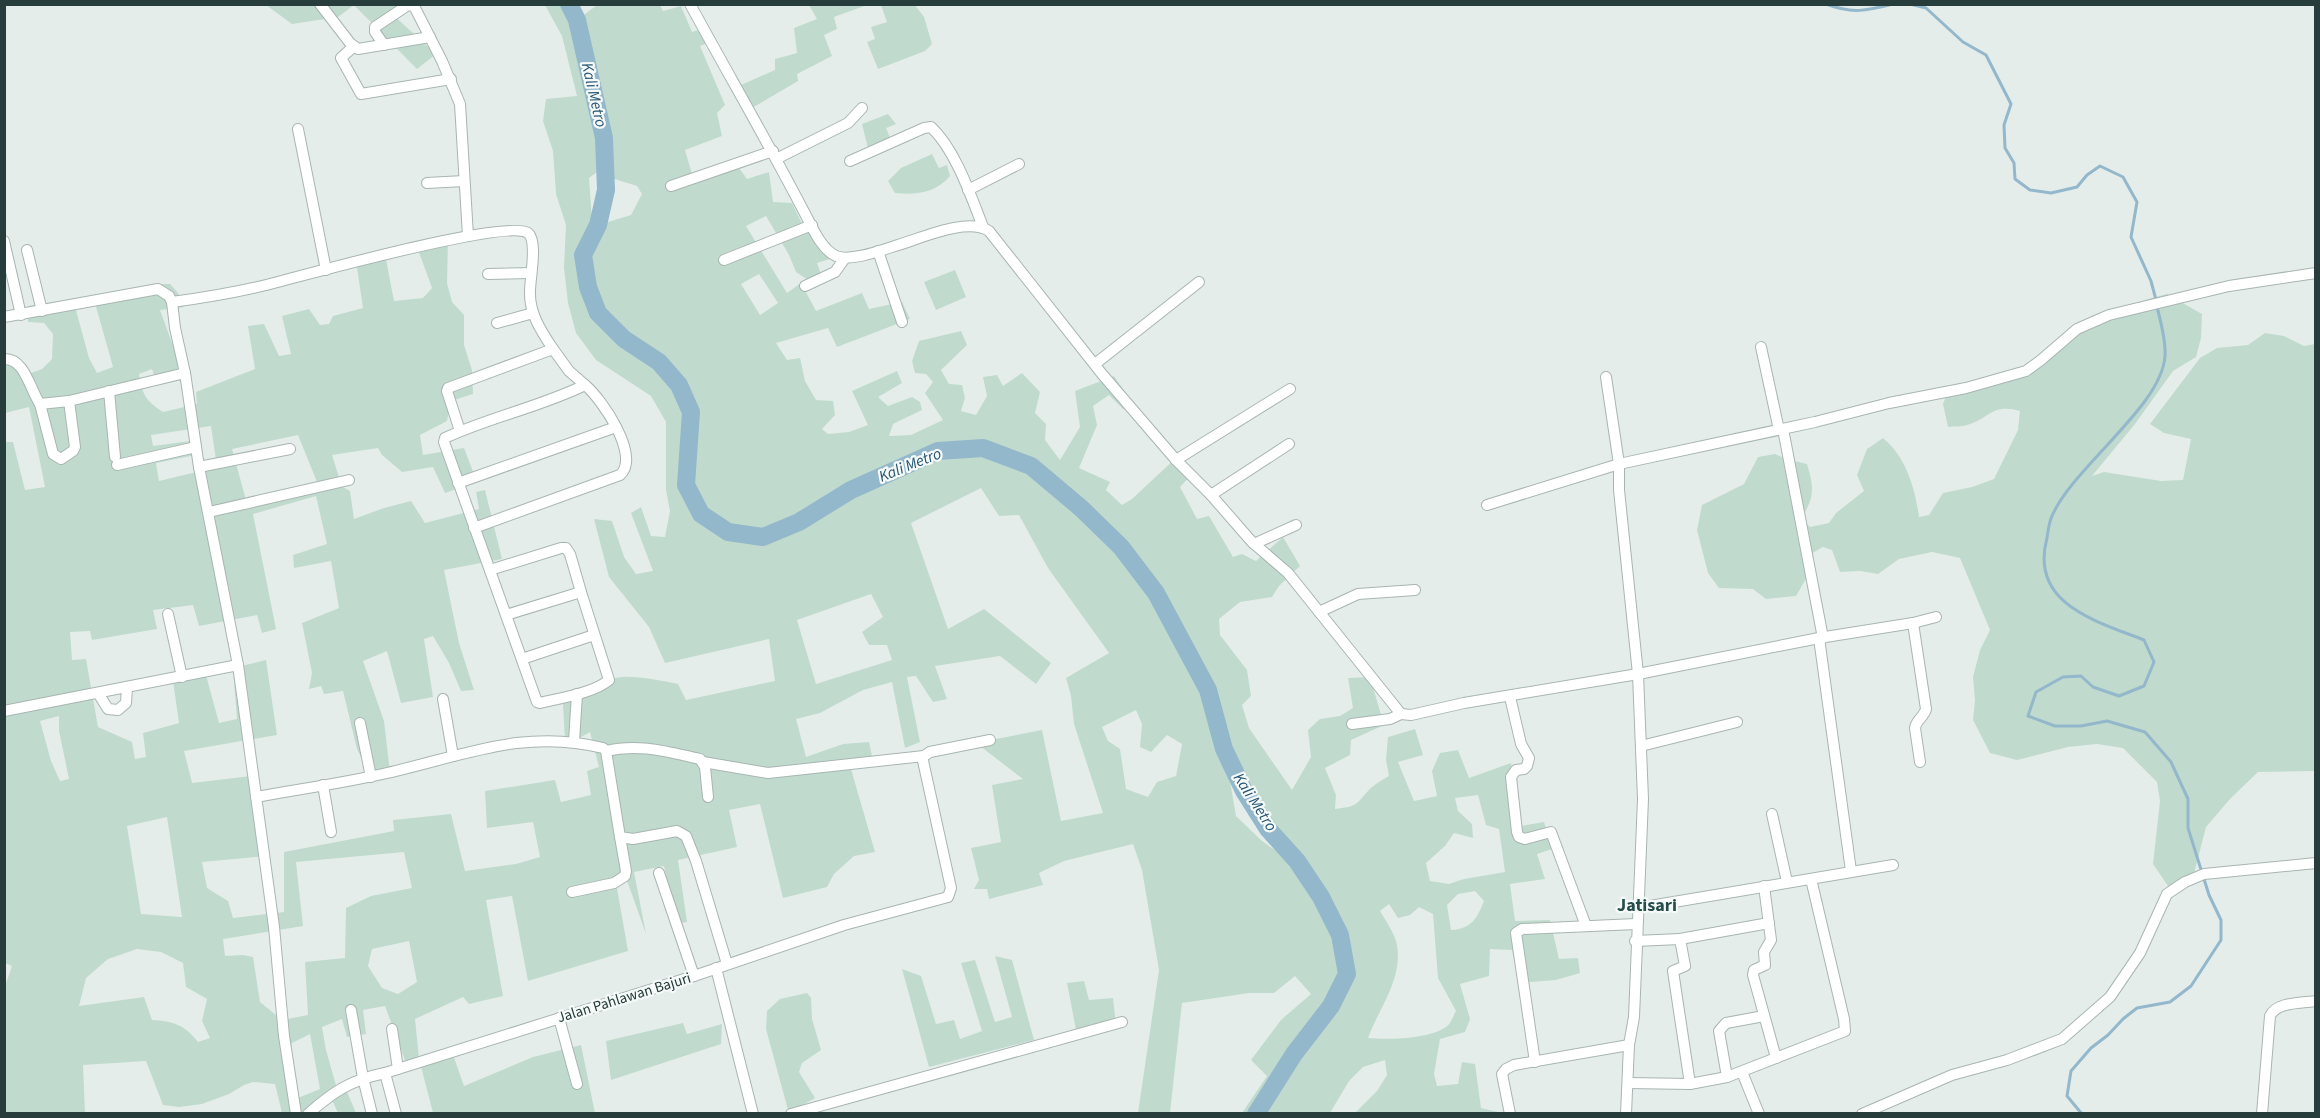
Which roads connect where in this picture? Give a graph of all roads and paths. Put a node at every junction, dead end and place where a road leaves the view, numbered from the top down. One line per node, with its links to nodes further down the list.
1 (320, 4): 5 (street)
2 (690, 4): 9 (street)
3 (430, 37): 4 (street); 4 (street); 6 (street)
4 (384, 45): 5 (street)
5 (353, 47): 6 (street)
6 (451, 79): 12 (street)
7 (862, 108): 9 (street)
8 (298, 129): 24 (street)
9 (774, 155): 14 (street); 16 (street)
10 (850, 161): 15 (street)
11 (1019, 164): 15 (street)
12 (464, 181): 13 (street); 18 (street)
13 (427, 183)
14 (671, 186)
15 (968, 190): 17 (street)
16 (812, 225): 22 (street); 23 (street)
17 (983, 227): 21 (street); 40 (street)
18 (468, 236): 24 (street); 25 (street)
19 (4, 241): 33 (street)
20 (27, 250): 31 (street)
21 (878, 251): 22 (street); 35 (street)
22 (846, 258): 29 (street)
23 (724, 260)
24 (326, 270): 30 (street)
25 (531, 273): 27 (street); 32 (street)
26 (2316, 273): 49 (street)
27 (488, 274)
28 (1199, 282): 40 (street)
29 (805, 286)
30 (172, 302): 31 (street); 41 (street)
31 (42, 311): 33 (street)
32 (533, 313): 36 (street); 38 (street)
33 (21, 315): 34 (street)
34 (4, 317)
35 (902, 322)
36 (497, 323)
37 (1761, 347): 49 (street)
38 (553, 349): 43 (street); 50 (street)
39 (4, 359): 47 (street)
40 (1095, 364): 54 (street)
41 (185, 373): 45 (street); 52 (street)
42 (1606, 377): 55 (street)
43 (585, 385): 48 (street); 50 (street)
44 (1290, 389): 54 (street)
45 (109, 391): 46 (street); 52 (street)
46 (69, 401): 47 (street); 47 (street)
47 (40, 404)
48 (616, 427): 58 (street); 63 (street)
49 (1781, 429): 55 (street); 74 (street)
50 (460, 431): 58 (street)
51 (1289, 444): 59 (street)
52 (196, 447): 56 (street)
53 (290, 449): 56 (street)
54 (1176, 460): 59 (street)
55 (1619, 464): 60 (street); 77 (street)
56 (199, 467): 61 (street)
57 (349, 480): 61 (street)
58 (458, 483): 63 (street)
59 (1211, 495): 64 (street)
60 (1487, 505)
61 (209, 512): 76 (street)
62 (1296, 525): 64 (street)
63 (474, 528): 65 (street)
64 (1254, 544): 68 (street)
65 (490, 570): 67 (street); 70 (street)
66 (1415, 590): 68 (street)
67 (581, 592): 70 (street); 73 (street)
68 (1319, 612): 85 (street)
69 (168, 614): 78 (street)
70 (506, 615): 75 (street)
71 (1936, 616): 72 (street)
72 (1913, 623): 74 (street); 96 (street)
73 (594, 636): 75 (street); 81 (street)
74 (1821, 638): 77 (street); 106 (street)
75 (522, 660): 81 (street)
76 (238, 665): 78 (street); 99 (street)
77 (1638, 674): 82 (street); 91 (street)
78 (182, 677): 79 (street)
79 (127, 687): 80 (street); 80 (street)
80 (98, 693): 84 (street)
81 (577, 694): 90 (street)
82 (1513, 696): 85 (street); 115 (street)
83 (443, 699): 93 (street)
84 (4, 711)
85 (1401, 714): 88 (street)
86 (1737, 722): 91 (street)
87 (360, 723): 97 (street)
88 (1352, 724)
89 (990, 740): 94 (street)
90 (574, 741): 92 (street); 93 (street)
91 (1641, 746): 112 (street)
92 (606, 751): 95 (street); 103 (street)
93 (453, 756): 97 (street)
94 (924, 756): 95 (street); 118 (street, Jalan Pahlawan Bajuri)
95 (703, 762): 100 (street)
96 (1920, 762)
97 (371, 777): 98 (street)
98 (323, 785): 99 (street); 102 (street)
99 (256, 797): 137 (street)
100 (708, 797)
101 (1772, 814): 109 (street)
102 (331, 832)
103 (620, 837): 111 (street); 118 (street)
104 (2316, 863): 146 (street)
105 (1893, 865): 106 (street)
106 (1851, 871): 108 (street)
107 (659, 873): 119 (street)
108 (1811, 879): 109 (street); 127 (street)
109 (1787, 882): 110 (street)
110 (1764, 886): 112 (street); 113 (street)
111 (572, 892)
112 (1638, 908): 114 (street)
113 (1769, 923): 116 (street); 122 (street)
114 (1636, 924): 115 (street); 117 (street)
115 (1591, 926): 128 (street)
116 (1680, 939): 117 (street); 136 (street)
117 (1635, 941): 126 (street)
118 (721, 966): 119 (street, Jalan Pahlawan Bajuri); 141 (street)
119 (694, 976): 123 (street, Jalan Pahlawan Bajuri)
120 (2316, 1001): 147 (street)
121 (351, 1010): 133 (street)
122 (1764, 1016): 127 (street); 132 (street)
123 (559, 1018): 129 (street, Jalan Pahlawan Bajuri); 135 (street)
124 (1122, 1022): 142 (street)
125 (392, 1029): 129 (street)
126 (1629, 1045): 128 (street); 134 (street)
127 (1776, 1058): 130 (street)
128 (1535, 1062): 143 (street)
129 (399, 1069): 131 (street, Jalan Pahlawan Bajuri)
130 (1742, 1072): 132 (street); 145 (street)
131 (385, 1073): 133 (street, Jalan Pahlawan Bajuri); 140 (street)
132 (1727, 1077): 136 (street)
133 (363, 1078): 138 (street, Jalan Pahlawan Bajuri); 139 (street)
134 (1628, 1083): 136 (street); 144 (street)
135 (577, 1084)
136 (1690, 1084)
137 (296, 1113)
138 (308, 1113)
139 (372, 1113)
140 (396, 1113)
141 (753, 1113)
142 (791, 1113)
143 (1510, 1113)
144 (1626, 1113)
145 (1759, 1113)
146 (1862, 1113)
147 (2262, 1113)

